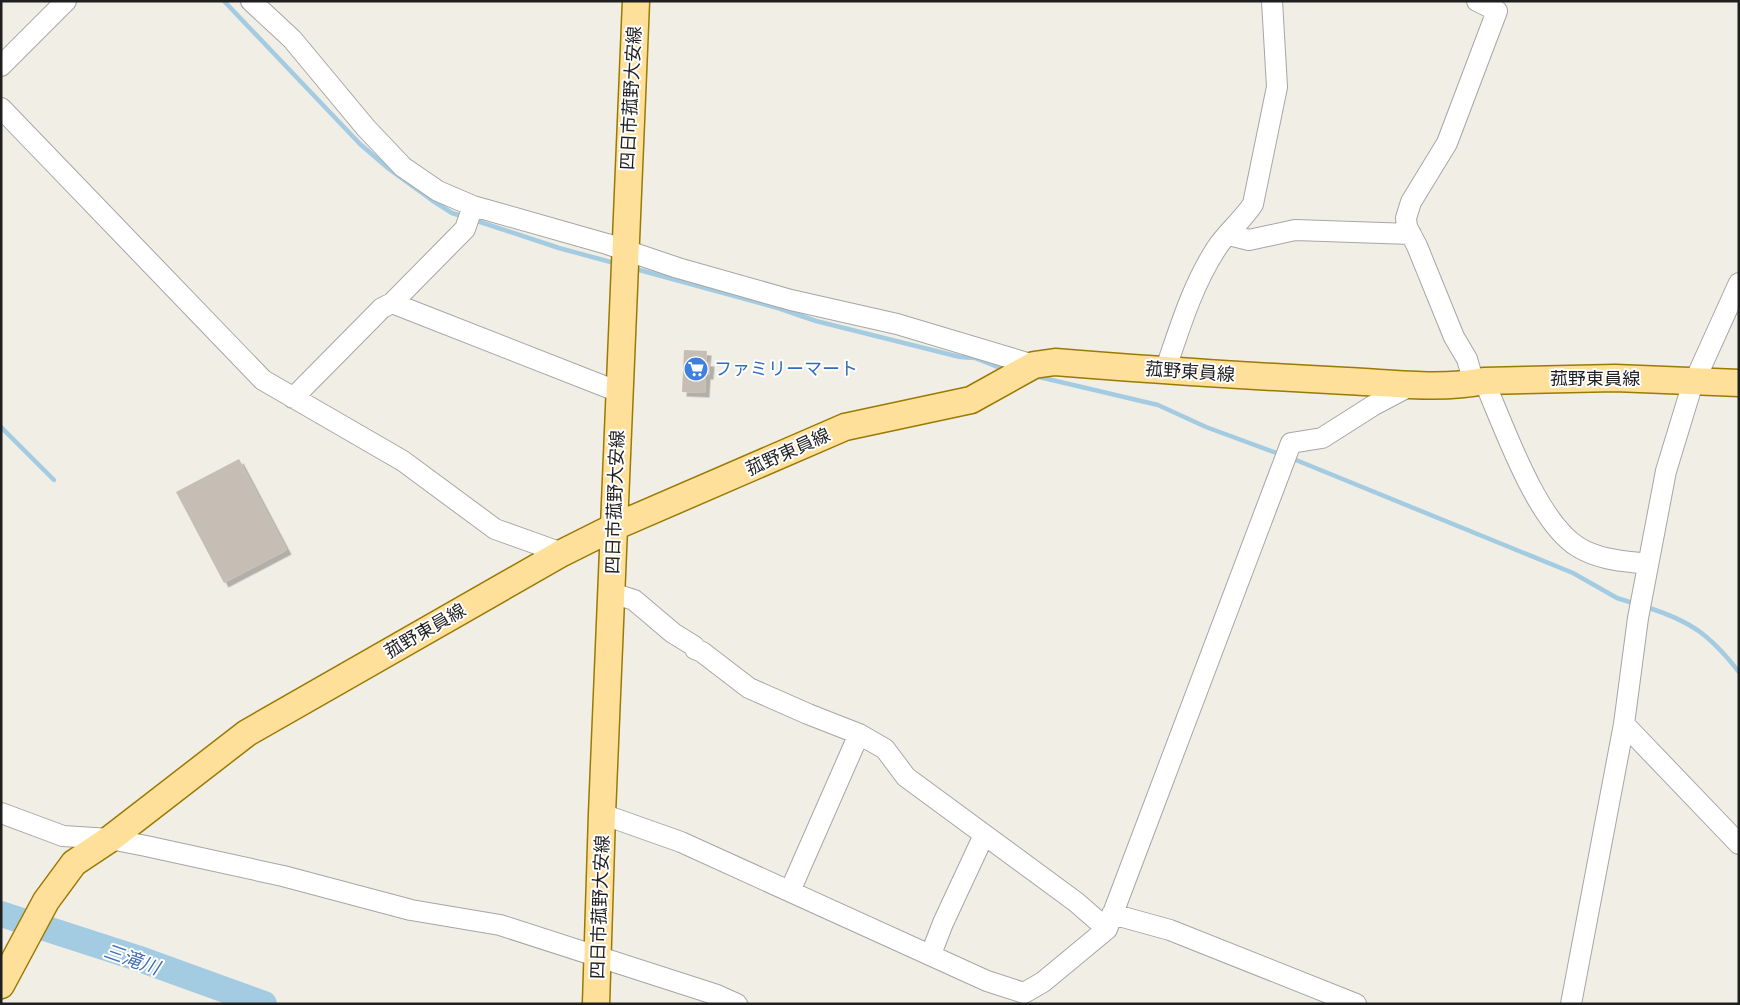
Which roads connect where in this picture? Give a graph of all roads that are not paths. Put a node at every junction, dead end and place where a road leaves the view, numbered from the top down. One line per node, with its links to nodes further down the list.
1 (66, 1): 6 (street)
2 (252, 1): 8 (street)
3 (636, 1): 11 (main road, 四日市菰野大安線)
4 (1272, 1): 10 (street)
5 (1477, 1): 9 (street)
6 (1, 66)
7 (1, 108): 21 (street)
8 (473, 207): 11 (street); 13 (street)
9 (1411, 234): 10 (street); 17 (street)
10 (1229, 235): 14 (street)
11 (624, 261): 15 (street); 20 (main road, 四日市菰野大安線)
12 (1739, 283): 16 (street)
13 (392, 303): 20 (street); 21 (street)
14 (1165, 371): 15 (main road, 菰野東員線); 19 (main road, 菰野東員線)
15 (1021, 372): 22 (main road, 菰野東員線)
16 (1695, 381): 17 (main road, 菰野東員線); 18 (main road, 菰野東員線); 24 (street)
17 (1479, 382): 19 (main road, 菰野東員線); 24 (street)
18 (1739, 383)
19 (1414, 384): 34 (street)
20 (620, 392): 22 (main road, 四日市菰野大安線)
21 (293, 398): 23 (street)
22 (614, 527): 23 (main road, 菰野東員線); 25 (main road, 四日市菰野大安線)
23 (562, 553): 31 (main road, 菰野東員線)
24 (1648, 564): 26 (street)
25 (612, 593): 27 (street); 29 (main road, 四日市菰野大安線)
26 (1624, 724): 32 (street); 41 (street)
27 (859, 734): 30 (street); 33 (street)
28 (1, 813): 31 (street)
29 (602, 814): 33 (street); 36 (main road, 四日市菰野大安線)
30 (984, 835): 34 (street); 35 (street)
31 (110, 839): 36 (street); 37 (main road, 菰野東員線)
32 (1739, 844)
33 (790, 891): 35 (street)
34 (1110, 922): 35 (street); 40 (street)
35 (931, 954)
36 (599, 957): 38 (main road, 四日市菰野大安線); 39 (street)
37 (6, 974)
38 (596, 1004)
39 (736, 1004)
40 (1356, 1004)
41 (1571, 1004)

